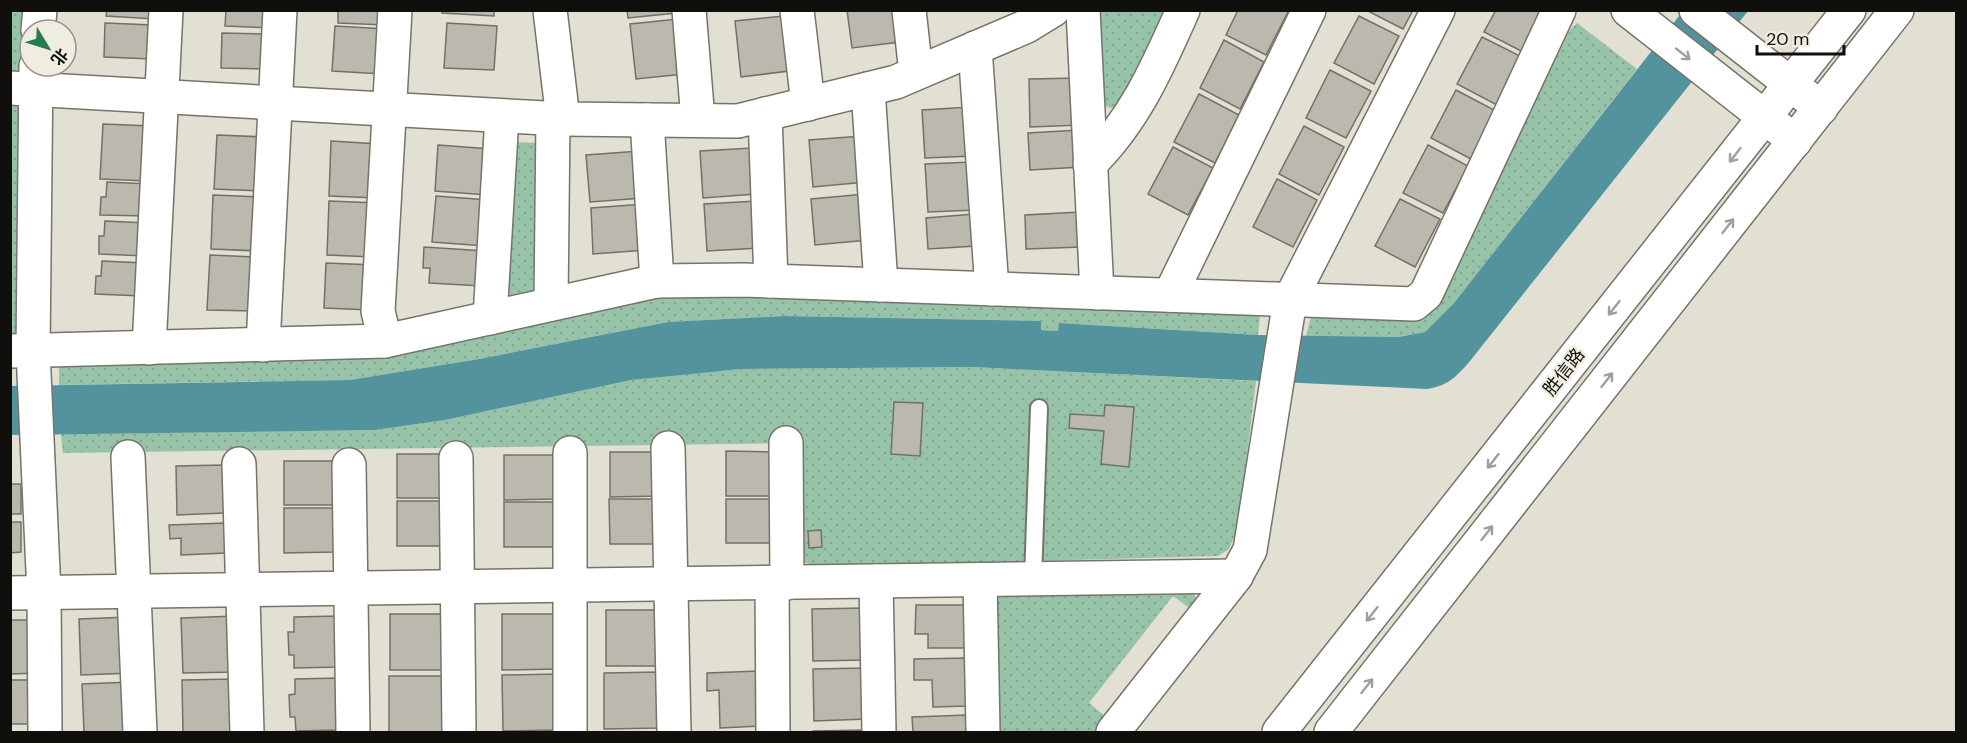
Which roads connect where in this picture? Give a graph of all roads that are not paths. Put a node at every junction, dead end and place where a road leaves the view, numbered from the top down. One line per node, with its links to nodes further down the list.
1 (166, 10): 23 (street)
2 (280, 10): 24 (street)
3 (395, 10): 27 (street)
4 (550, 10): 31 (street)
5 (689, 10): 33 (street)
6 (797, 10): 25 (street)
7 (909, 10): 19 (street)
8 (1083, 10): 35 (street)
9 (1183, 10): 35 (street)
10 (1309, 10): 41 (street)
11 (1438, 10): 43 (street)
12 (1559, 10): 43 (street)
13 (1628, 10): 30 (street, one-way to 30)
14 (1696, 10): 21 (street)
15 (1849, 10): 21 (street, 胜信路)
16 (1897, 10): 26 (street)
17 (1035, 16): 18 (street)
18 (975, 48): 19 (street); 39 (street)
19 (916, 73): 22 (street)
20 (27, 81): 23 (street); 48 (street)
21 (1791, 84): 26 (street); 30 (street, 胜信路)
22 (868, 89): 25 (street); 38 (street)
23 (161, 96): 24 (street); 47 (street)
24 (275, 103): 27 (street); 46 (street)
25 (808, 104): 28 (street)
26 (1821, 108): 34 (street)
27 (388, 109): 29 (street); 45 (street)
28 (765, 114): 33 (street); 37 (street)
29 (502, 116): 31 (street); 44 (street)
30 (1765, 117): 34 (street); 81 (street, 胜信路, one-way to 81)
31 (558, 119): 32 (street); 42 (street)
32 (647, 120): 33 (street); 36 (street)
33 (698, 120)
34 (1795, 141): 82 (street, one-way to 34)
35 (1090, 164): 40 (street)
36 (657, 281): 37 (street); 42 (street)
37 (771, 281): 38 (street)
38 (881, 285): 39 (street)
39 (992, 289): 40 (street)
40 (1097, 292): 41 (street)
41 (1170, 295): 43 (street)
42 (551, 304): 44 (street)
43 (1289, 309): 57 (street)
44 (490, 318): 45 (street)
45 (385, 342): 46 (street)
46 (263, 345): 47 (street)
47 (149, 348): 48 (street)
48 (26, 360): 69 (street)
49 (1039, 408): 58 (lane)
50 (786, 443): 61 (street)
51 (668, 448): 62 (street)
52 (570, 453): 63 (street)
53 (128, 457): 67 (street)
54 (456, 458): 64 (street)
55 (239, 464): 66 (street)
56 (349, 465): 65 (street)
57 (1236, 576): 58 (street); 80 (street)
58 (1033, 579): 59 (street)
59 (980, 580): 60 (street); 79 (street)
60 (876, 581): 61 (street); 78 (street)
61 (779, 583): 62 (street); 77 (street)
62 (670, 584): 63 (street); 76 (street)
63 (568, 586): 64 (street); 75 (street)
64 (457, 587): 65 (street); 74 (street)
65 (351, 589): 66 (street); 73 (street)
66 (243, 591): 67 (street); 72 (street)
67 (134, 592): 69 (street); 71 (street)
68 (10, 593): 69 (street)
69 (44, 593): 70 (street)
70 (45, 732)
71 (140, 732)
72 (247, 732)
73 (353, 732)
74 (459, 732)
75 (570, 732)
76 (674, 732)
77 (773, 732)
78 (879, 732)
79 (983, 732)
80 (1113, 732)
81 (1279, 732)
82 (1331, 732)

